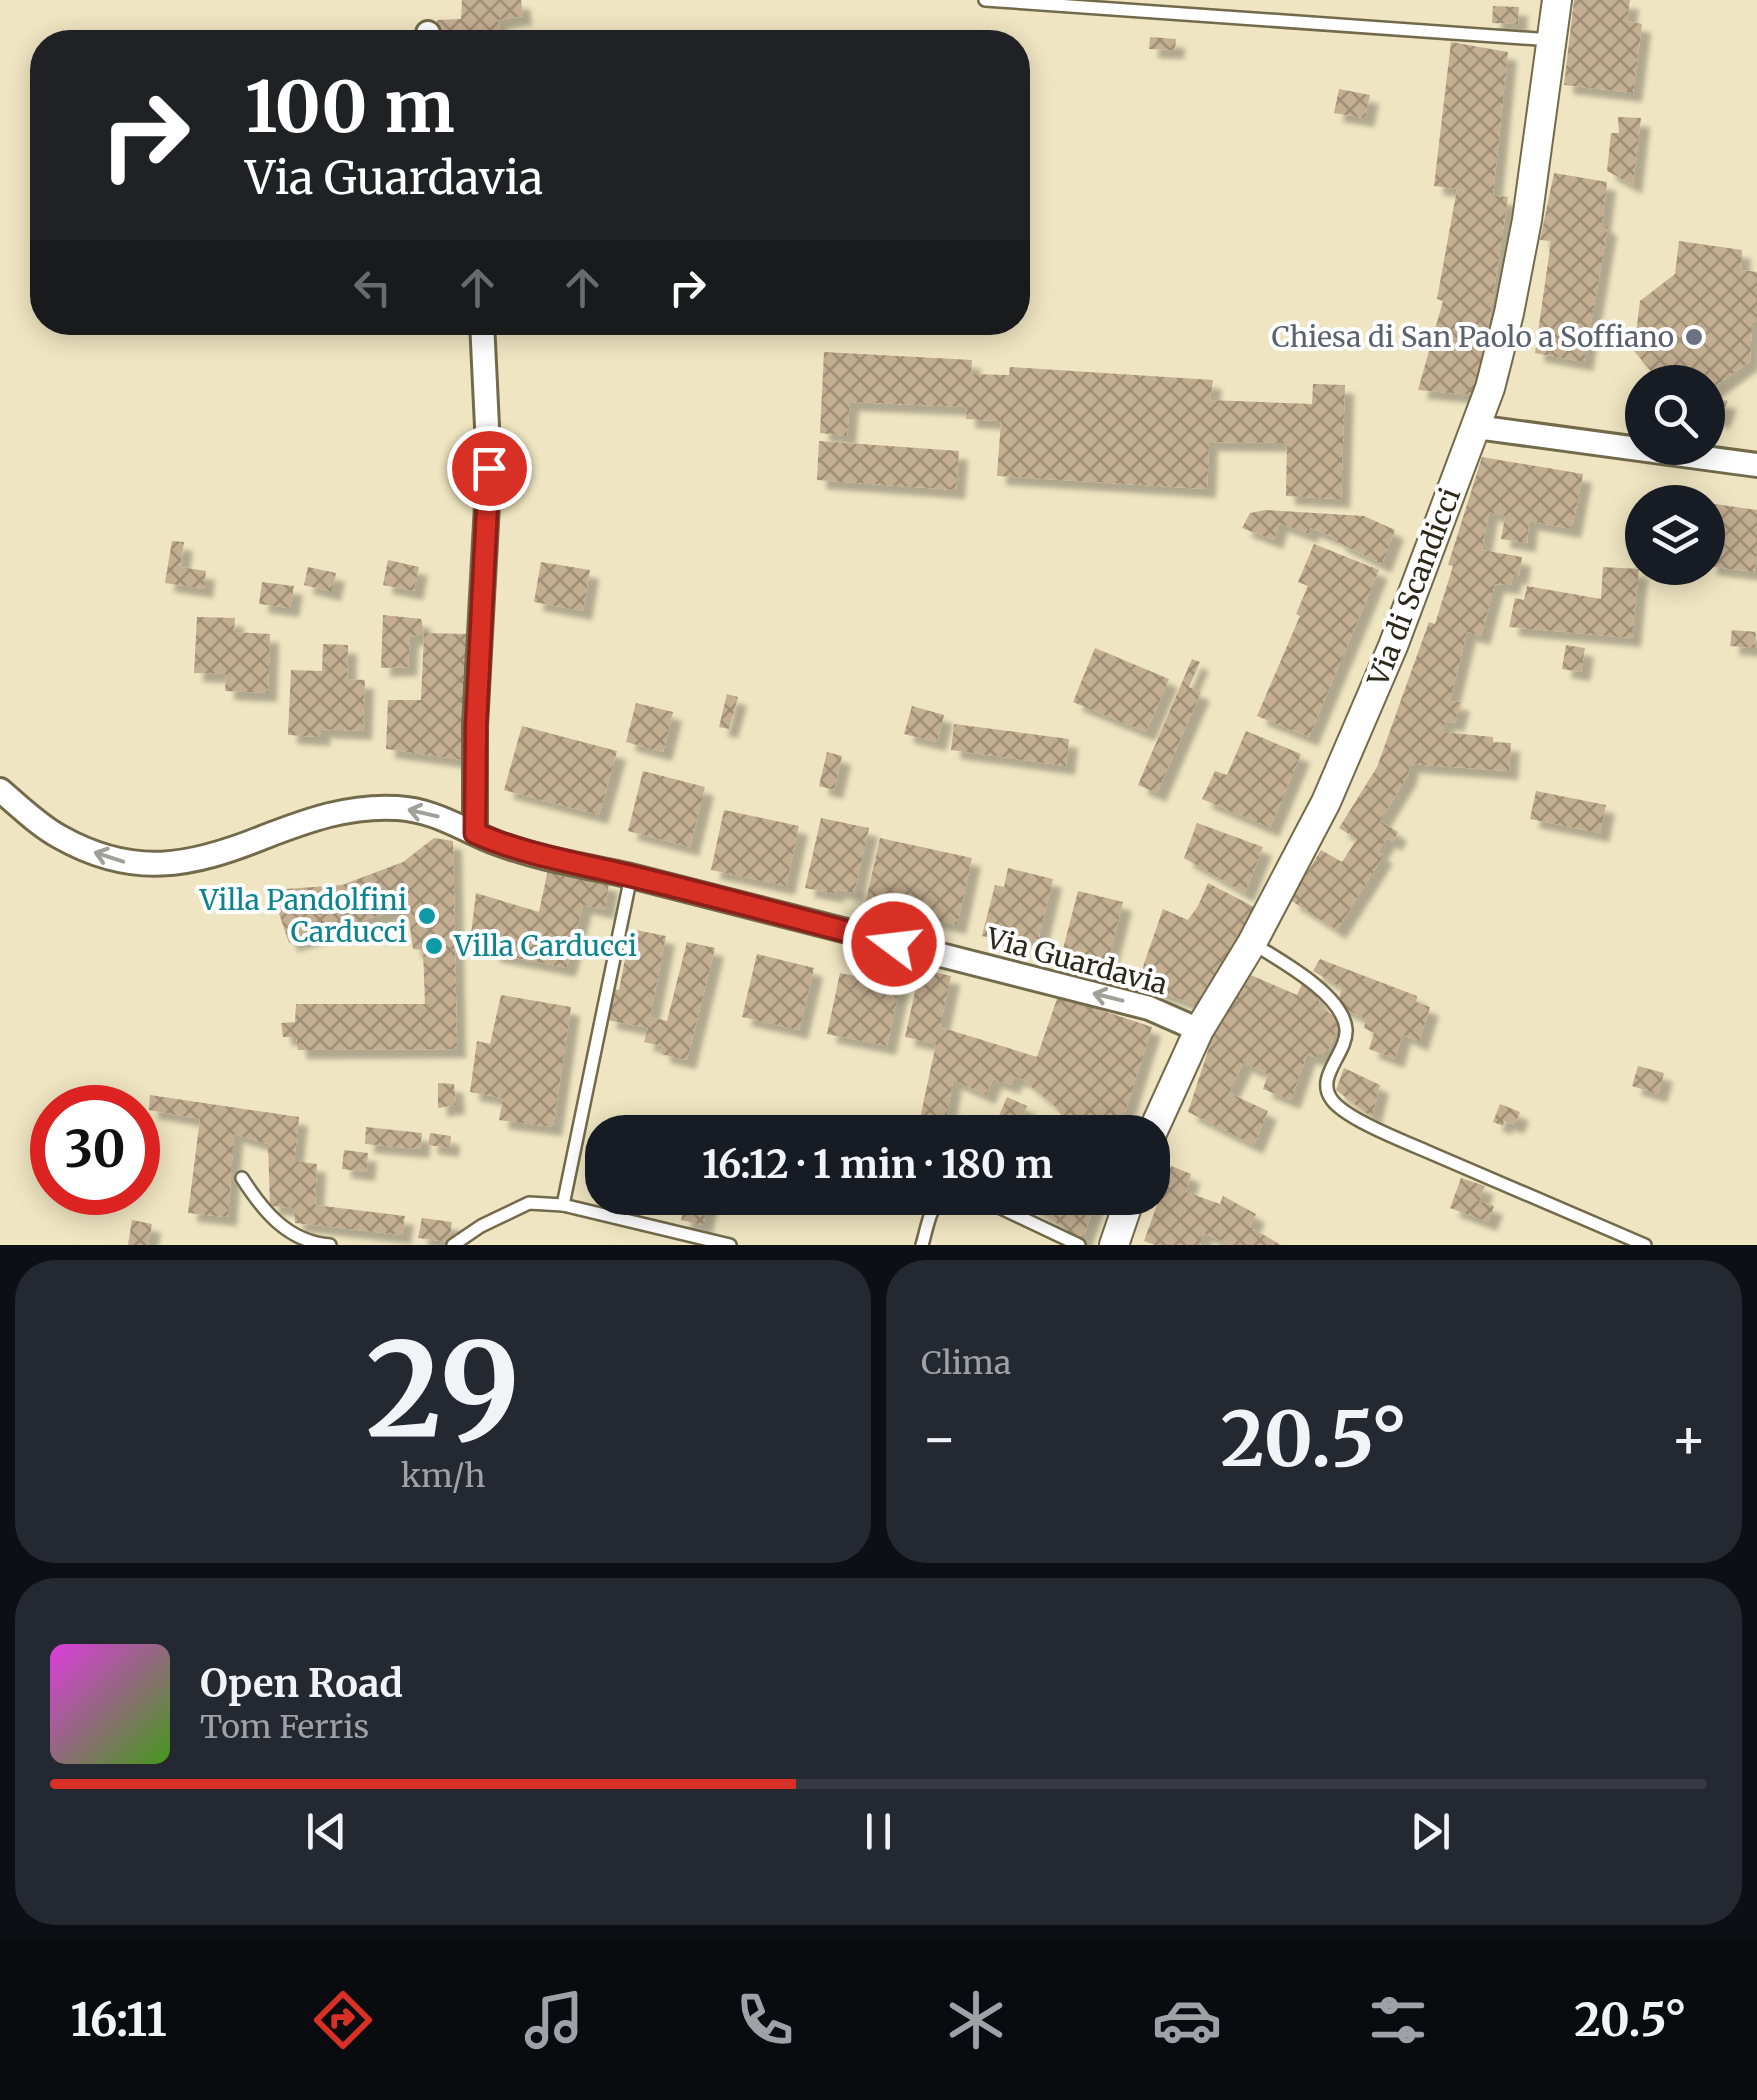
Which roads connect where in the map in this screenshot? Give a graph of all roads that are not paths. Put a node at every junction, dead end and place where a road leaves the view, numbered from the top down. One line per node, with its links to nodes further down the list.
1 (985, 0): 3 (lane)
2 (1557, 0): 3 (street, Via di Scandicci)
3 (1552, 40): 5 (street, Via di Scandicci)
4 (483, 335): 8 (street)
5 (1476, 428): 6 (street); 10 (street, Via di Scandicci)
6 (1757, 464)
7 (0, 790): 8 (street, Via Guardavia, one-way to 7)
8 (475, 833): 9 (street, Via Guardavia)
9 (631, 876): 11 (street, Via Guardavia, one-way to 9); 14 (lane)
10 (1252, 943): 11 (street, Via di Scandicci); 24 (lane)
11 (1199, 1030): 12 (street, Via di Scandicci)
12 (1159, 1115)
13 (242, 1178): 19 (lane)
14 (563, 1205): 20 (lane); 21 (lane)
15 (931, 1215): 22 (lane)
16 (1016, 1215): 23 (lane)
17 (1125, 1215): 18 (street)
18 (1116, 1244)
19 (330, 1245)
20 (453, 1245)
21 (730, 1245)
22 (922, 1245)
23 (1079, 1245)
24 (1646, 1245)

